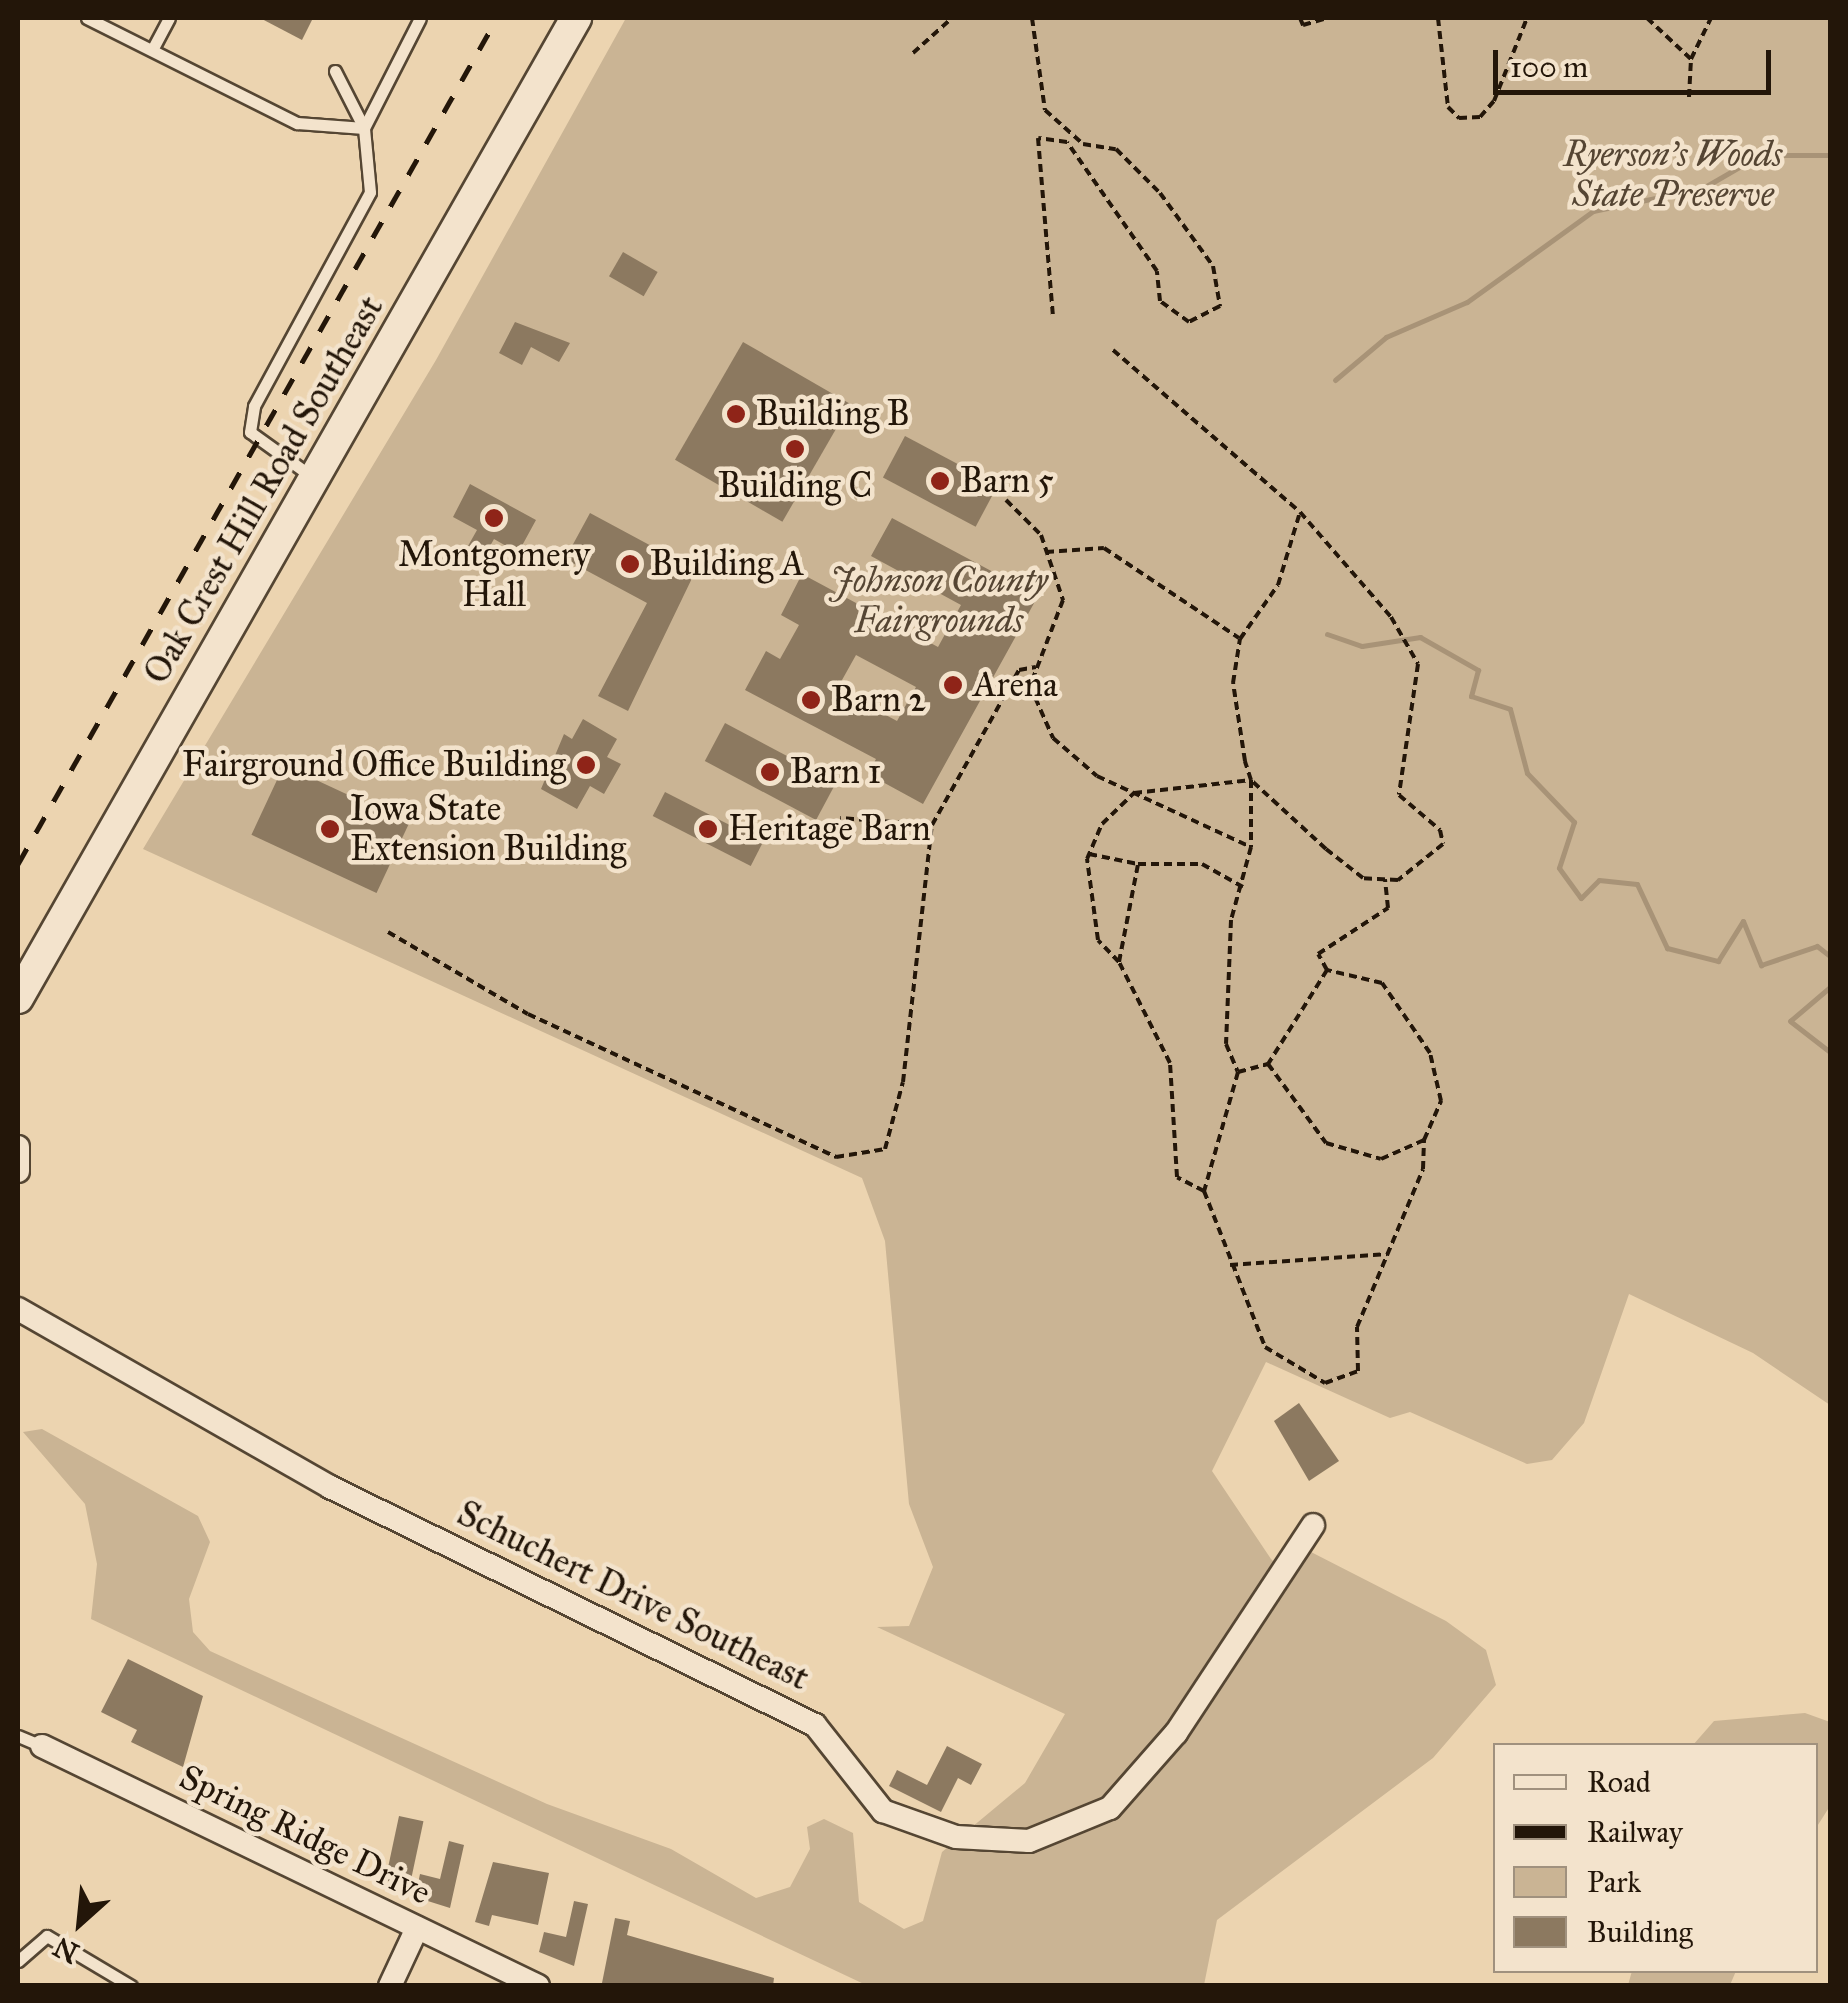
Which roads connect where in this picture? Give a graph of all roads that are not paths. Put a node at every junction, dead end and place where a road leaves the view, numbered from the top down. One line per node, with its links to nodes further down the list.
1 (88, 18): 5 (lane)
2 (169, 18): 5 (lane)
3 (420, 18): 7 (lane)
4 (576, 18): 8 (main road, Oak Crest Hill Road Southeast)
5 (152, 50): 7 (lane)
6 (334, 70): 7 (lane)
7 (364, 128): 8 (lane)
8 (314, 478): 9 (main road, Oak Crest Hill Road Southeast)
9 (18, 998)
10 (18, 1147): 11 (street)
11 (18, 1171)
12 (18, 1309): 13 (street, Schuchert Drive Southeast)
13 (1313, 1524)
14 (18, 1736): 15 (lane)
15 (42, 1746): 16 (street, Spring Ridge Drive)
16 (417, 1928): 19 (street); 20 (street, Spring Ridge Drive)
17 (18, 1961): 18 (lane)
18 (131, 1986)
19 (390, 1986)
20 (538, 1986)

